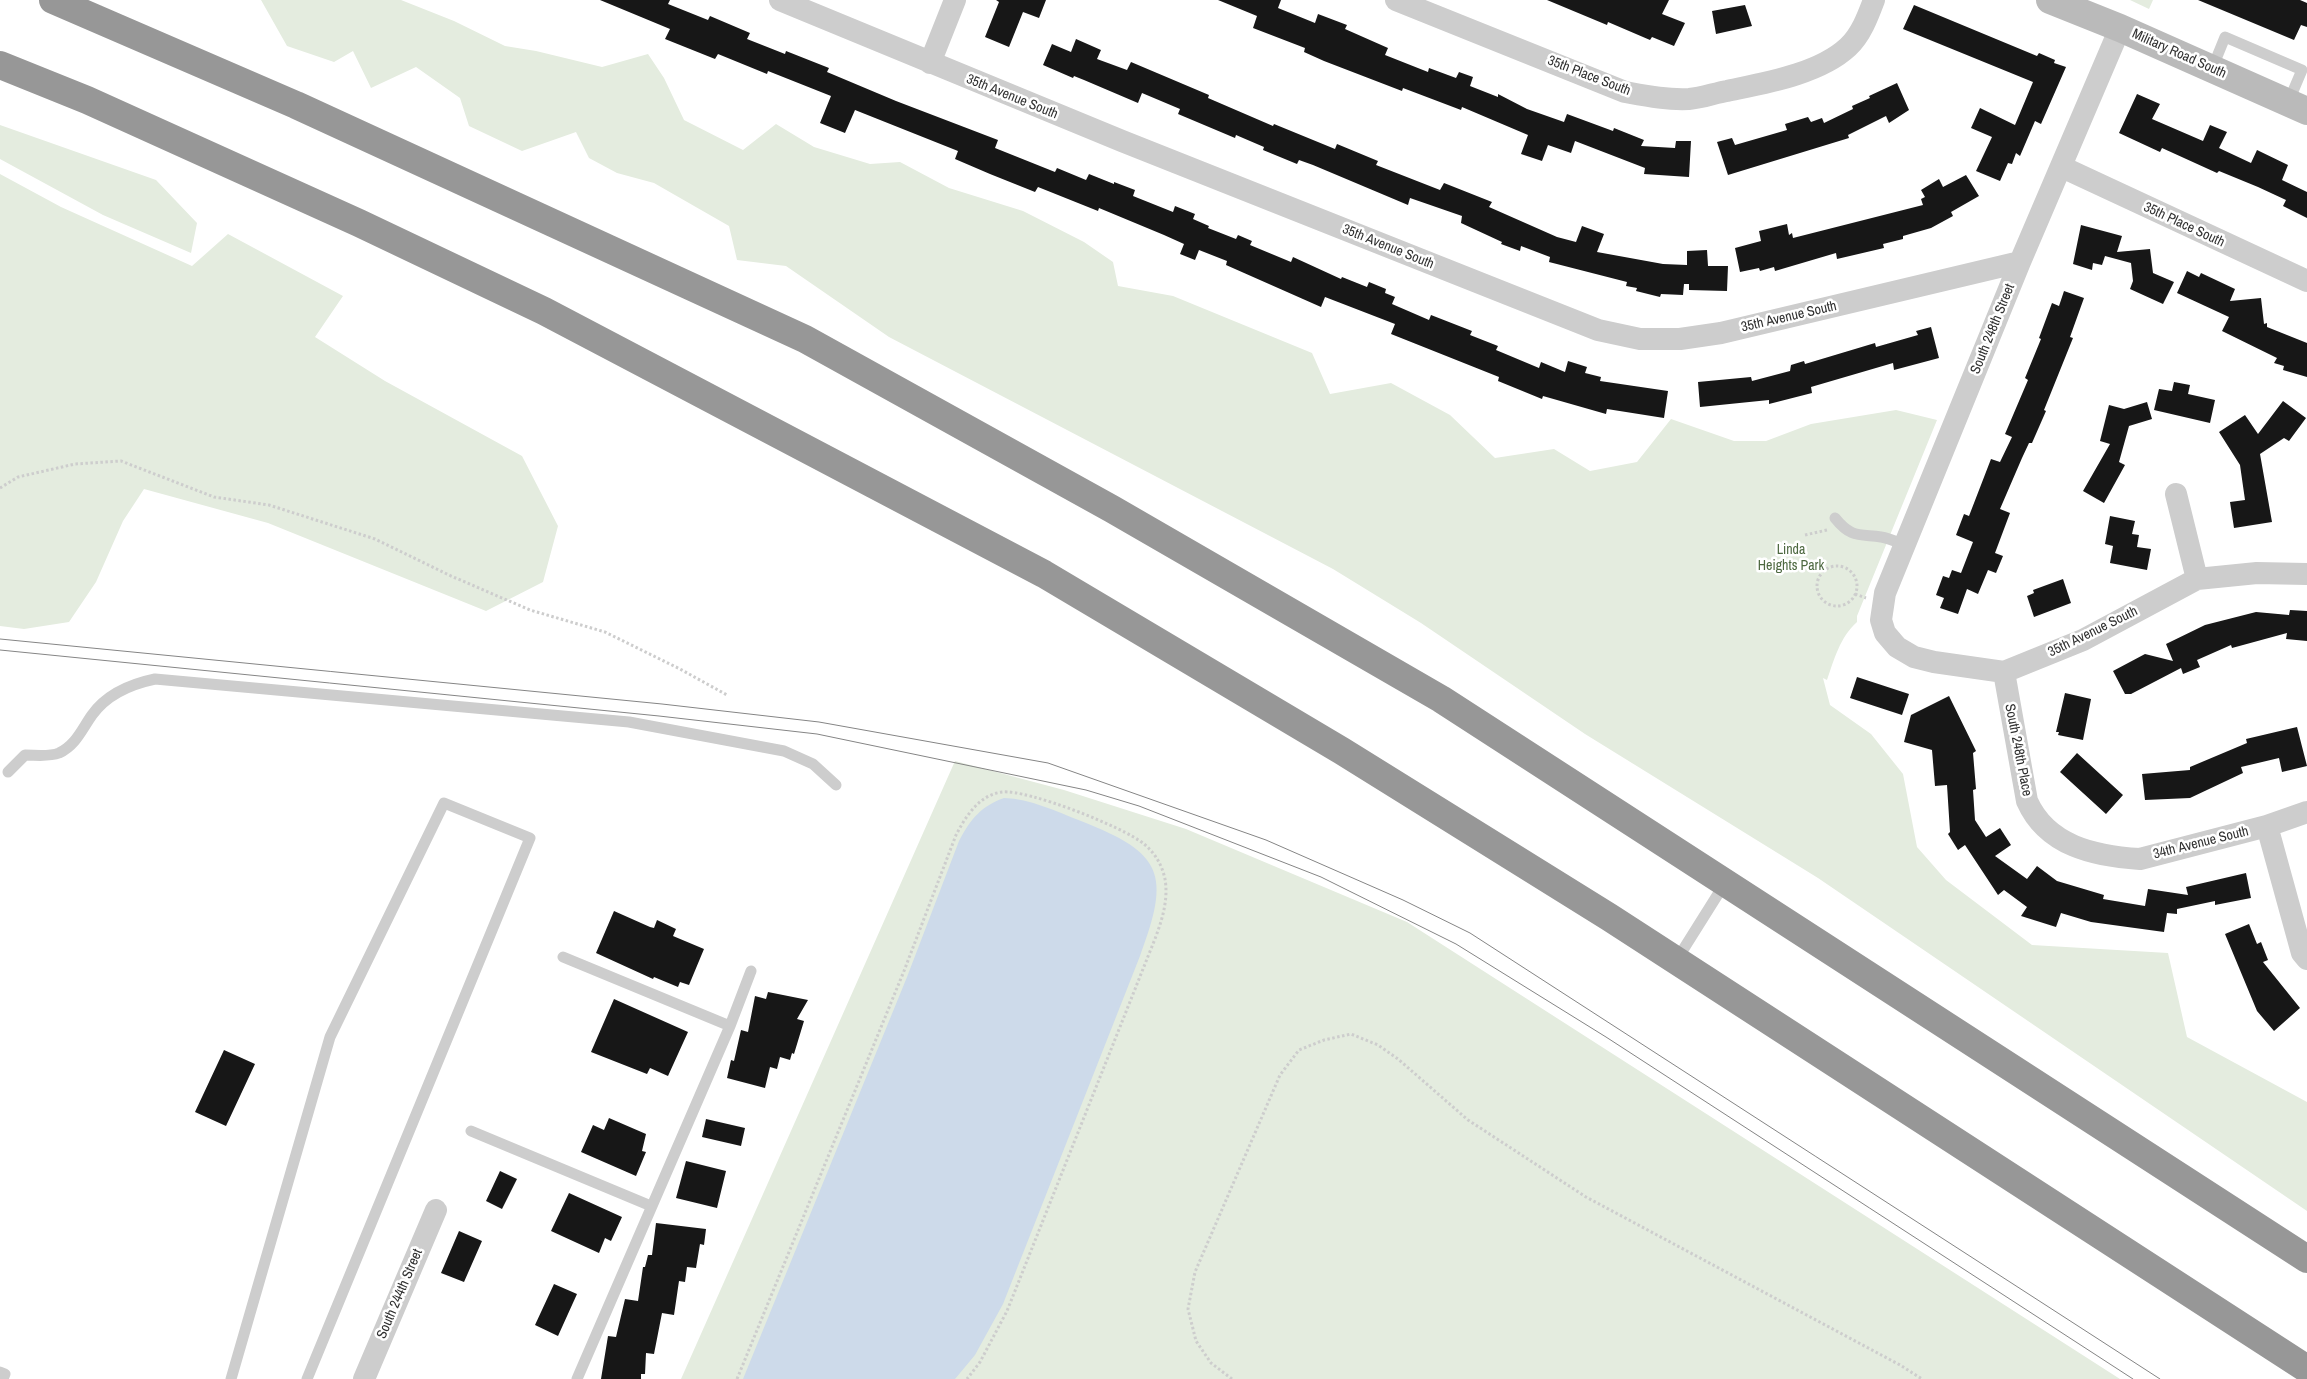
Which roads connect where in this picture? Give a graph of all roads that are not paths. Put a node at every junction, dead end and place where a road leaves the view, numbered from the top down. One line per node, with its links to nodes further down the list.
1 (54, 0): 27 (highway)
2 (780, 0): 9 (street, 35th Avenue South)
3 (955, 0): 9 (street)
4 (1396, 0): 5 (street, 35th Place South)
5 (1874, 0)
6 (2050, 0): 7 (main road, Military Road South)
7 (2089, 7): 8 (main road, Military Road South)
8 (2120, 28): 11 (main road, Military Road South); 12 (street, South 248th Street)
9 (930, 63): 13 (street, 35th Avenue South)
10 (0, 65): 30 (highway)
11 (2298, 107)
12 (2062, 167): 13 (street, South 248th Street); 14 (street, 35th Place South)
13 (2020, 262): 17 (street, South 248th Street)
14 (2307, 281)
15 (2176, 494): 19 (street)
16 (1833, 524): 17 (lane)
17 (1904, 545): 20 (street, South 248th Street)
18 (2307, 574): 19 (street, 35th Avenue South)
19 (2197, 579): 21 (street, 35th Avenue South)
20 (1885, 633): 21 (street, 35th Avenue South)
21 (2004, 672): 26 (street, South 248th Place)
22 (8, 772): 23 (lane)
23 (836, 785)
24 (2307, 812): 25 (street, 34th Avenue South)
25 (2267, 826): 26 (street, 34th Avenue South); 29 (street)
26 (2093, 852)
27 (1725, 883): 30 (lane); 36 (highway)
28 (563, 957): 32 (lane)
29 (2307, 960)
30 (1676, 961): 37 (highway)
31 (752, 971): 32 (lane)
32 (730, 1026): 34 (lane)
33 (472, 1131): 34 (lane)
34 (651, 1206): 43 (lane)
35 (436, 1210): 42 (street, South 244th Street)
36 (2307, 1259)
37 (2307, 1369)
38 (0, 1372): 39 (lane)
39 (3, 1379)
40 (231, 1379): 41 (lane)
41 (307, 1379)
42 (364, 1379)
43 (577, 1379)

